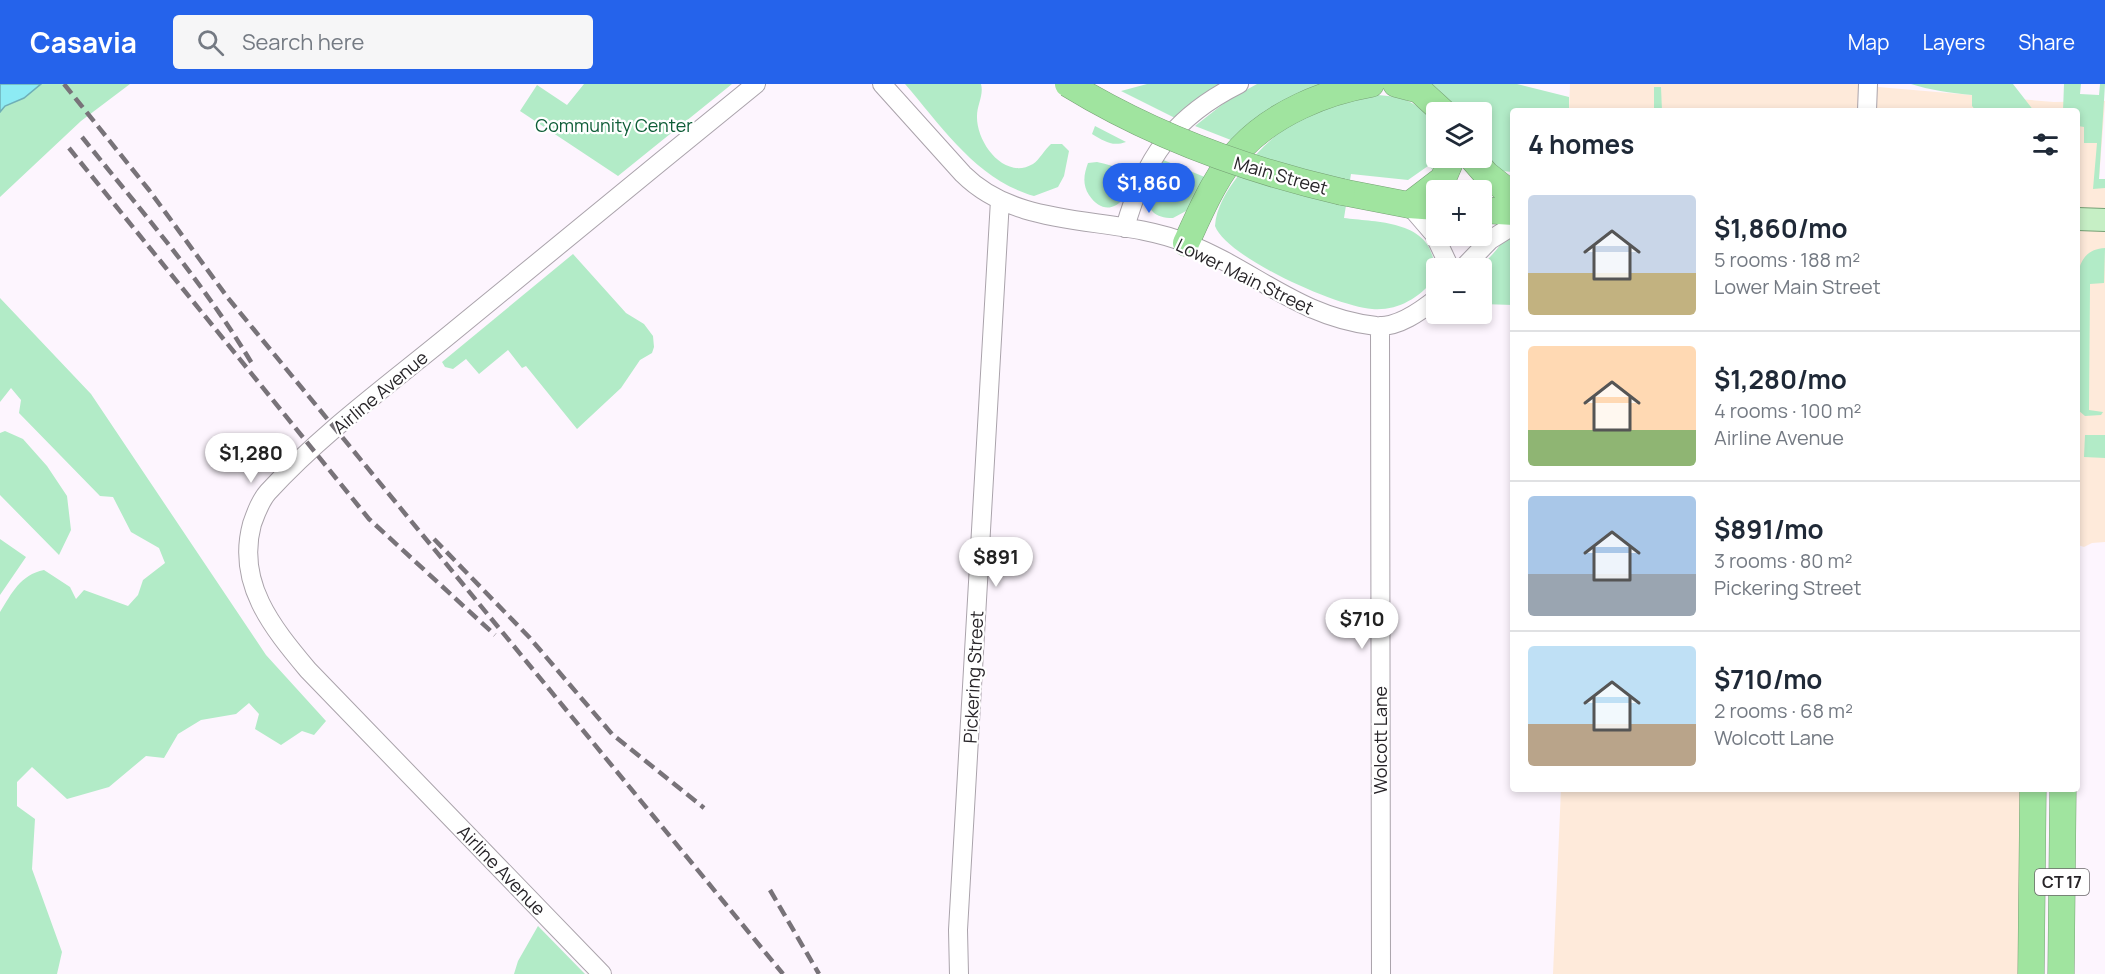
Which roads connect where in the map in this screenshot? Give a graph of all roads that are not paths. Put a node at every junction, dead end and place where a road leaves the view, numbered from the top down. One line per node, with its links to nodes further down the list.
1 (756, 84): 29 (street, Airline Avenue)
2 (882, 84): 13 (street, Lower Main Street)
3 (1068, 84): 14 (highway, Main Street, bridge)
4 (1239, 84): 21 (street)
5 (1371, 84): 22 (highway)
6 (1396, 84): 8 (highway)
7 (1868, 84): 9 (street)
8 (1432, 102)
9 (1867, 108)
10 (1448, 168): 14 (highway)
11 (1481, 168): 12 (highway)
12 (1510, 193)
13 (1000, 201): 21 (street, Lower Main Street); 30 (street, Pickering Street)
14 (1409, 205): 15 (highway, Main Street); 23 (street)
15 (1426, 206)
16 (1492, 211): 17 (highway)
17 (1510, 212)
18 (2080, 219): 19 (main road)
19 (2105, 220)
20 (1510, 227): 24 (street)
21 (1125, 228): 22 (street, Lower Main Street)
22 (1186, 243): 26 (street, Lower Main Street)
23 (1445, 258)
24 (1472, 258)
25 (1426, 306): 26 (street, Lower Main Street)
26 (1380, 326): 31 (street, Wolcott Lane)
27 (2033, 792): 32 (highway, CT 17)
28 (2063, 792): 33 (highway, CT 17)
29 (602, 974)
30 (959, 974)
31 (1381, 974)
32 (2031, 974)
33 (2061, 974)

